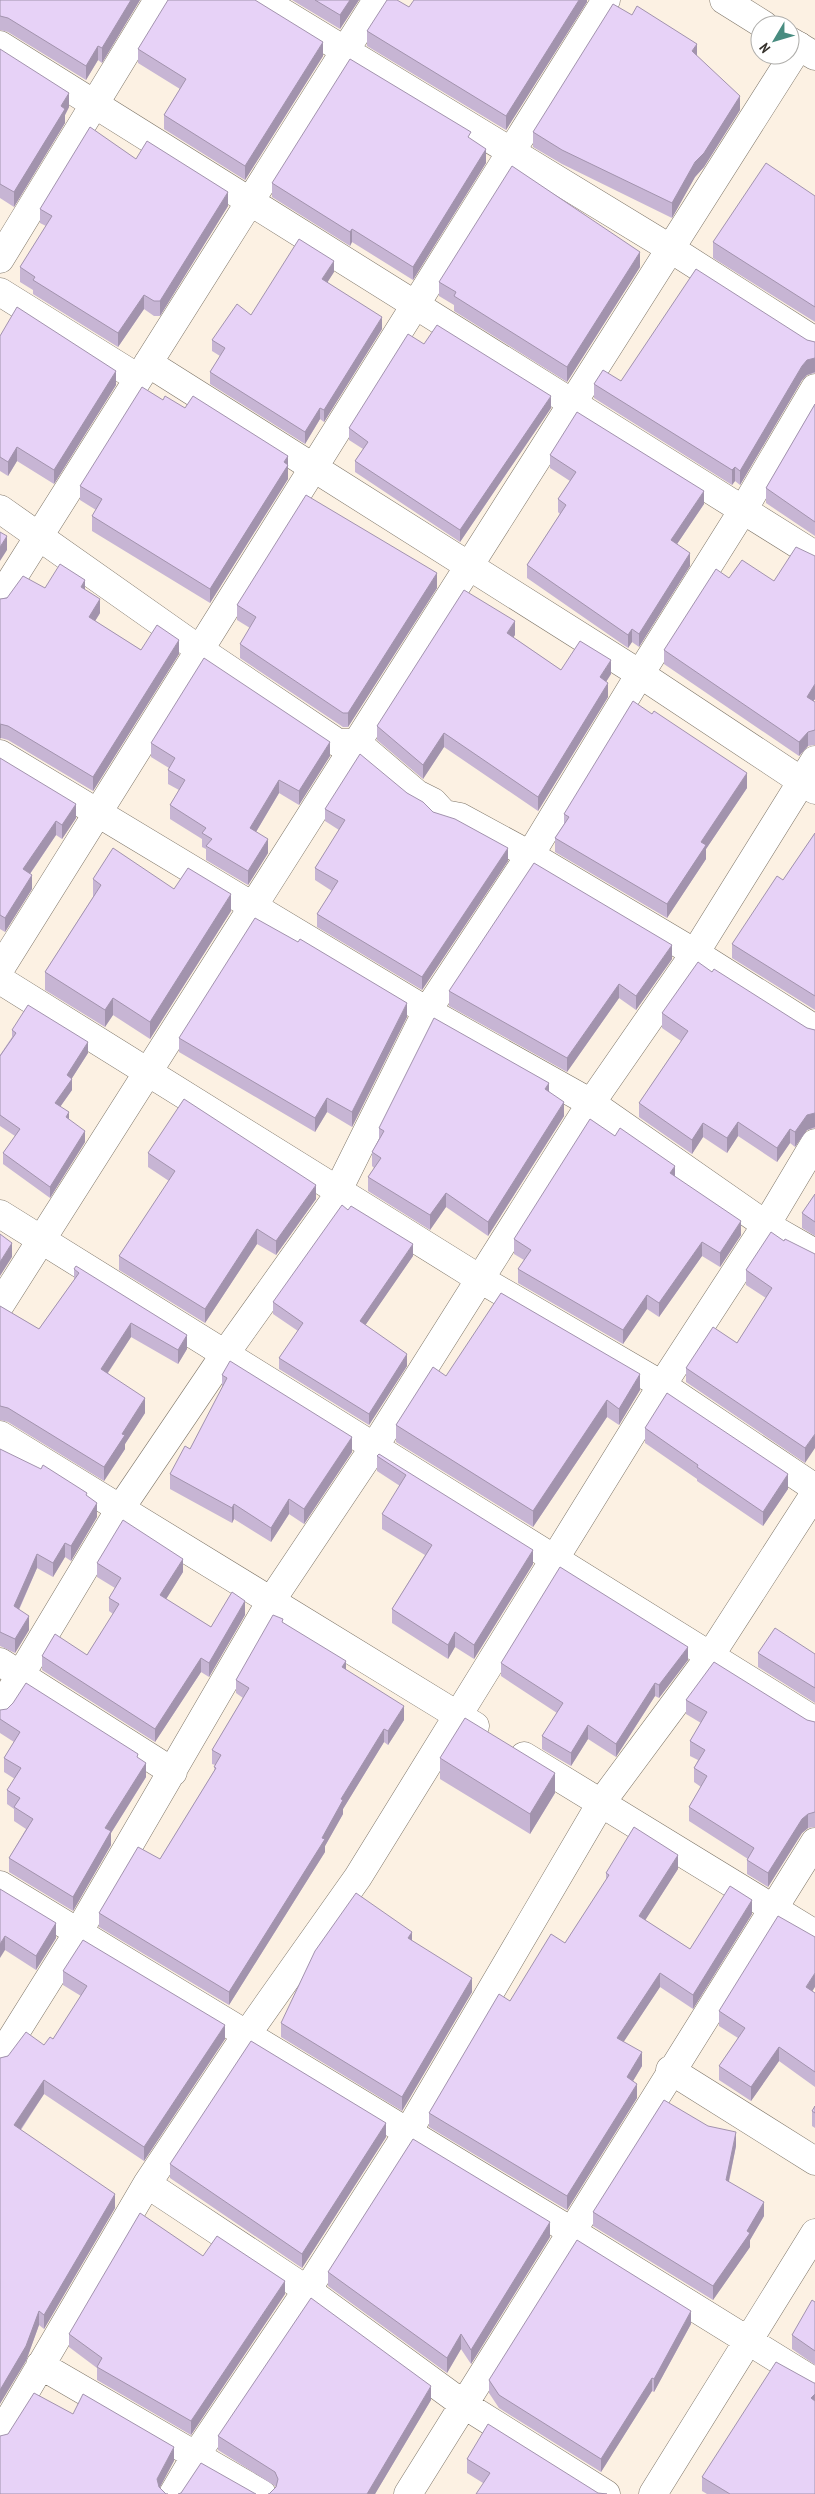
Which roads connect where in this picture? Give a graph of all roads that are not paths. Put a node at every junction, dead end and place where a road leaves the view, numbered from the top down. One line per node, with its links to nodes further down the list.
1 (158, 0): 10 (street)
2 (262, 0): 9 (street)
3 (377, 0): 9 (street)
4 (606, 0): 11 (street)
5 (724, 0): 6 (street)
6 (750, 16)
7 (0, 44): 10 (street)
8 (801, 48): 13 (street)
9 (345, 50): 11 (street); 12 (street)
10 (96, 104): 12 (street); 14 (street)
11 (511, 152): 13 (street); 16 (street)
12 (250, 201): 16 (street); 18 (street)
13 (671, 249): 17 (street); 20 (street)
14 (0, 259)
15 (0, 292): 18 (street)
16 (416, 305): 20 (street); 21 (street)
17 (815, 341)
18 (143, 370): 21 (street); 24 (street)
19 (815, 388): 23 (street)
20 (573, 403): 23 (street); 26 (street)
21 (313, 467): 26 (street); 28 (street)
22 (0, 509): 24 (street)
23 (743, 510): 25 (street); 29 (street)
24 (39, 536): 27 (street); 28 (street)
25 (815, 555)
26 (469, 566): 29 (street); 30 (street)
27 (0, 598)
28 (200, 650): 30 (street); 33 (street)
29 (640, 674): 32 (street); 34 (street)
30 (357, 743): 34 (street); 35 (street)
31 (0, 754): 33 (street)
32 (810, 777): 36 (street)
33 (98, 812): 35 (street); 37 (street)
34 (530, 855): 36 (street); 39 (street)
35 (252, 908): 39 (street); 41 (street)
36 (695, 953): 40 (street); 42 (street)
37 (0, 969)
38 (0, 980): 41 (street)
39 (427, 1011): 42 (street); 44 (street)
40 (815, 1028)
41 (148, 1072): 44 (street); 47 (street)
42 (591, 1103): 46 (street); 49 (street)
43 (815, 1143): 46 (street)
44 (338, 1190): 49 (street); 51 (street)
45 (0, 1214): 47 (street)
46 (766, 1225): 48 (street); 52 (street)
47 (42, 1240): 50 (street); 51 (street)
48 (815, 1253)
49 (480, 1279): 52 (street); 54 (street)
50 (0, 1305)
51 (225, 1354): 54 (street); 57 (street)
52 (662, 1385): 55 (street); 58 (street)
53 (0, 1435): 57 (street)
54 (374, 1447): 58 (street); 59 (street)
55 (815, 1488)
56 (815, 1493): 60 (street)
57 (120, 1509): 59 (street); 61 (street)
58 (554, 1560): 60 (street); 63 (street)
59 (271, 1601): 63 (street); 65 (street)
60 (710, 1656): 64 (street); 66 (street)
61 (10, 1669): 62 (street); 65 (street)
62 (0, 1709)
63 (459, 1716): 66 (street); 72 (street)
64 (815, 1721)
65 (173, 1772): 70 (street)
66 (601, 1803): 69 (street); 75 (street)
67 (815, 1842): 69 (street)
68 (0, 1885): 70 (street)
69 (773, 1908): 71 (street); 74 (street)
70 (79, 1931): 72 (street); 73 (street)
71 (815, 1934)
72 (247, 2034): 75 (street); 77 (street)
73 (0, 2057)
74 (670, 2070): 76 (street); 78 (street)
75 (408, 2132): 78 (street); 80 (street)
76 (815, 2161)
77 (147, 2184): 80 (street); 82 (street)
78 (571, 2231): 81 (street); 84 (street)
79 (815, 2233): 81 (street)
80 (307, 2290): 84 (street); 86 (street)
81 (748, 2341): 83 (street); 91 (street)
82 (40, 2365): 85 (street); 86 (street)
83 (815, 2382)
84 (463, 2404): 89 (street); 90 (street)
85 (0, 2435)
86 (196, 2455): 87 (street); 88 (street)
87 (173, 2494)
88 (262, 2494)
89 (408, 2494)
90 (606, 2494)
91 (653, 2494)

